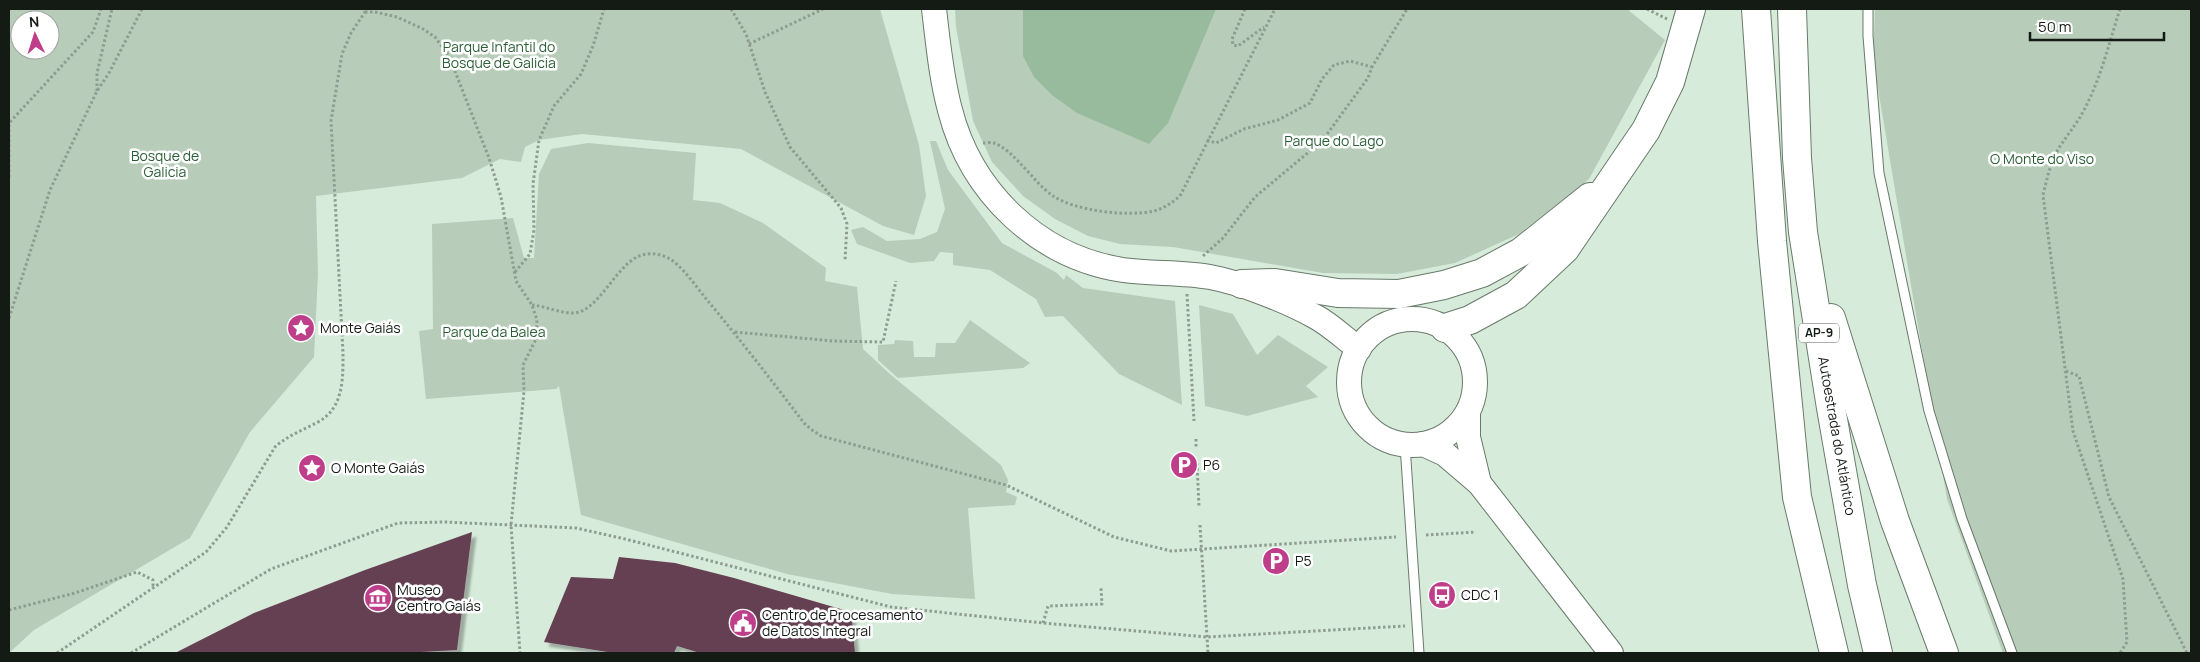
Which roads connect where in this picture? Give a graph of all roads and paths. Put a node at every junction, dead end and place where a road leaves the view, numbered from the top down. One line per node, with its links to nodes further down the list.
1 (101, 9): 22 (path)
2 (112, 9): 21 (path)
3 (142, 9): 21 (path)
4 (604, 9): 30 (path)
5 (731, 9): 19 (path)
6 (823, 9): 19 (path)
7 (934, 9): 24 (street)
8 (1244, 9): 18 (path)
9 (1276, 9): 18 (path)
10 (1408, 9): 20 (path)
11 (1647, 9): 17 (path)
12 (1756, 9): 66 (highway, AP-9)
13 (1792, 9): 27 (highway, Autoestrada do Atlántico / AP-9)
14 (1868, 9): 69 (lane)
15 (2120, 9): 39 (path)
16 (366, 10): 30 (path); 54 (path)
17 (1679, 14): 26 (highway)
18 (1266, 26): 23 (path)
19 (749, 44): 29 (path)
20 (1372, 67): 23 (path); 28 (path)
21 (96, 91): 35 (path)
22 (9, 122): 25 (path)
23 (1207, 140): 24 (path)
24 (964, 152): 32 (street)
25 (9, 177)
26 (1615, 177): 32 (highway); 36 (highway)
27 (1803, 232): 67 (highway, Autoestrada do Atlántico / AP-9); 68 (highway)
28 (1199, 260)
29 (845, 261)
30 (515, 272): 34 (path)
31 (896, 281): 37 (path)
32 (1242, 284): 38 (street)
33 (1187, 301): 41 (path)
34 (532, 305): 37 (path); 48 (path)
35 (9, 318)
36 (1445, 328): 38 (street); 40 (street)
37 (734, 332): 53 (path)
38 (1358, 349): 43 (street)
39 (2066, 371): 70 (path); 71 (path)
40 (1468, 412): 43 (street); 46 (street)
41 (1194, 421)
42 (1196, 439): 44 (path)
43 (1414, 444): 46 (street); 58 (lane)
44 (1196, 448)
45 (1197, 463): 47 (path)
46 (1479, 483): 65 (street)
47 (1199, 507)
48 (511, 525): 57 (path); 61 (path); 62 (path)
49 (1200, 525): 53 (path)
50 (1476, 532): 51 (path)
51 (1426, 535)
52 (1396, 537): 53 (path)
53 (1202, 550): 59 (path)
54 (153, 586): 56 (path); 60 (path)
55 (1101, 588): 57 (path)
56 (9, 610)
57 (1043, 624): 59 (path)
58 (1418, 625): 59 (path); 64 (lane)
59 (1207, 637): 63 (path)
60 (57, 653)
61 (132, 653)
62 (520, 653)
63 (1208, 653)
64 (1419, 653)
65 (1611, 653)
66 (1834, 653)
67 (1878, 653)
68 (1944, 653)
69 (2012, 653)
70 (2120, 653)
71 (2186, 653)

